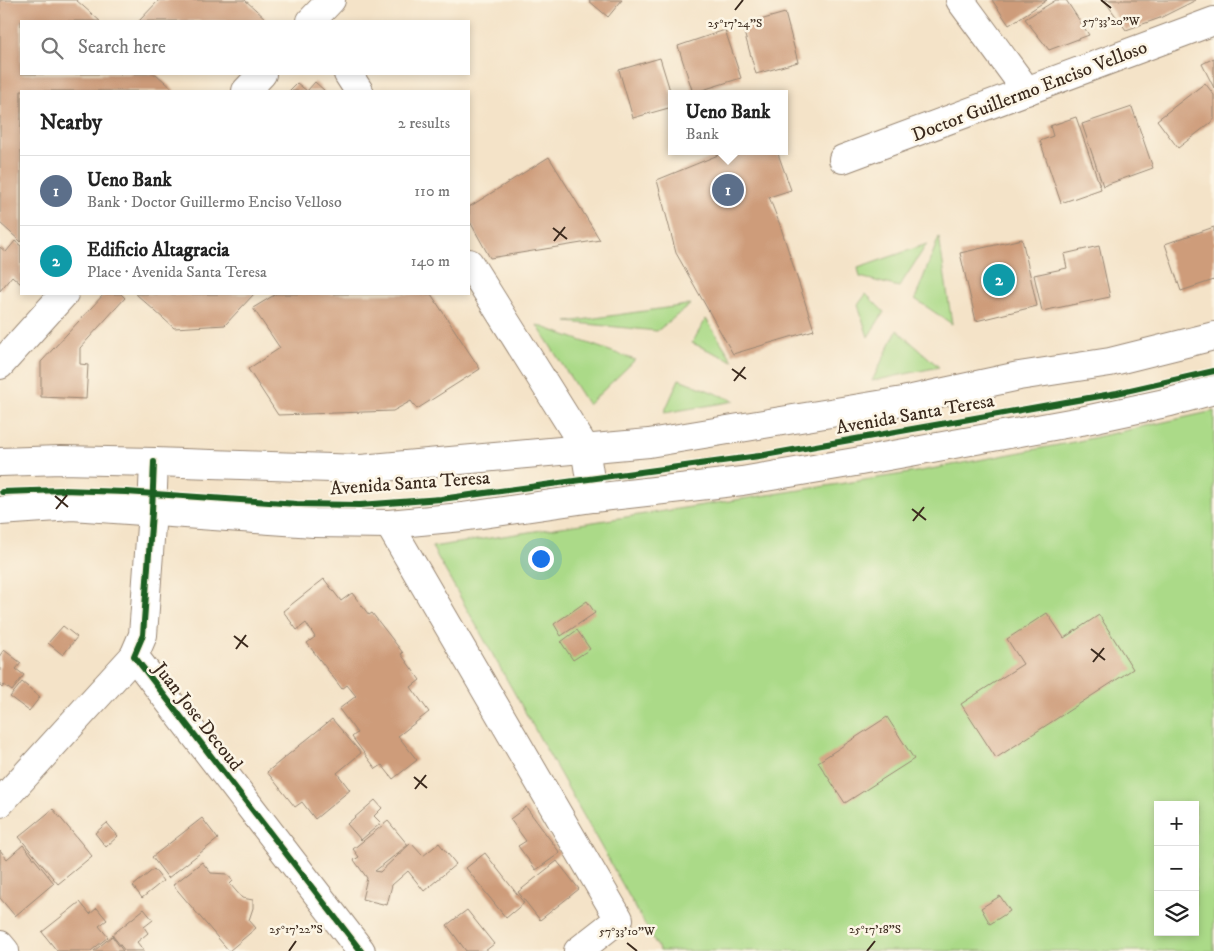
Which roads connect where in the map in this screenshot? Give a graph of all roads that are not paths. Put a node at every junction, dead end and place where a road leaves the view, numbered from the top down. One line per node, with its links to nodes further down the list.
1 (960, 0): 7 (main road)
2 (1214, 21): 7 (main road, Doctor Guillermo Enciso Velloso)
3 (261, 75): 5 (main road)
4 (349, 75): 6 (main road)
5 (247, 90)
6 (358, 90)
7 (1026, 91): 8 (main road, Doctor Guillermo Enciso Velloso)
8 (844, 159)
9 (470, 265): 14 (main road)
10 (63, 295): 12 (main road)
11 (1214, 336): 14 (main road, Avenida Santa Teresa)
12 (0, 365)
13 (1214, 390): 17 (main road, Avenida Santa Teresa)
14 (585, 448): 16 (main road, Avenida Santa Teresa); 17 (main road)
15 (0, 462): 16 (main road, Avenida Santa Teresa)
16 (154, 462): 19 (main road, Juan Jose Decoud)
17 (593, 498): 20 (main road, Avenida Santa Teresa)
18 (0, 511): 19 (main road, Avenida Santa Teresa)
19 (152, 512): 20 (main road, Avenida Santa Teresa); 21 (main road, Juan Jose Decoud)
20 (389, 524): 26 (main road)
21 (134, 656): 22 (main road); 25 (main road, Juan Jose Decoud)
22 (0, 802)
23 (0, 944): 24 (main road)
24 (5, 951)
25 (361, 951)
26 (578, 951)

